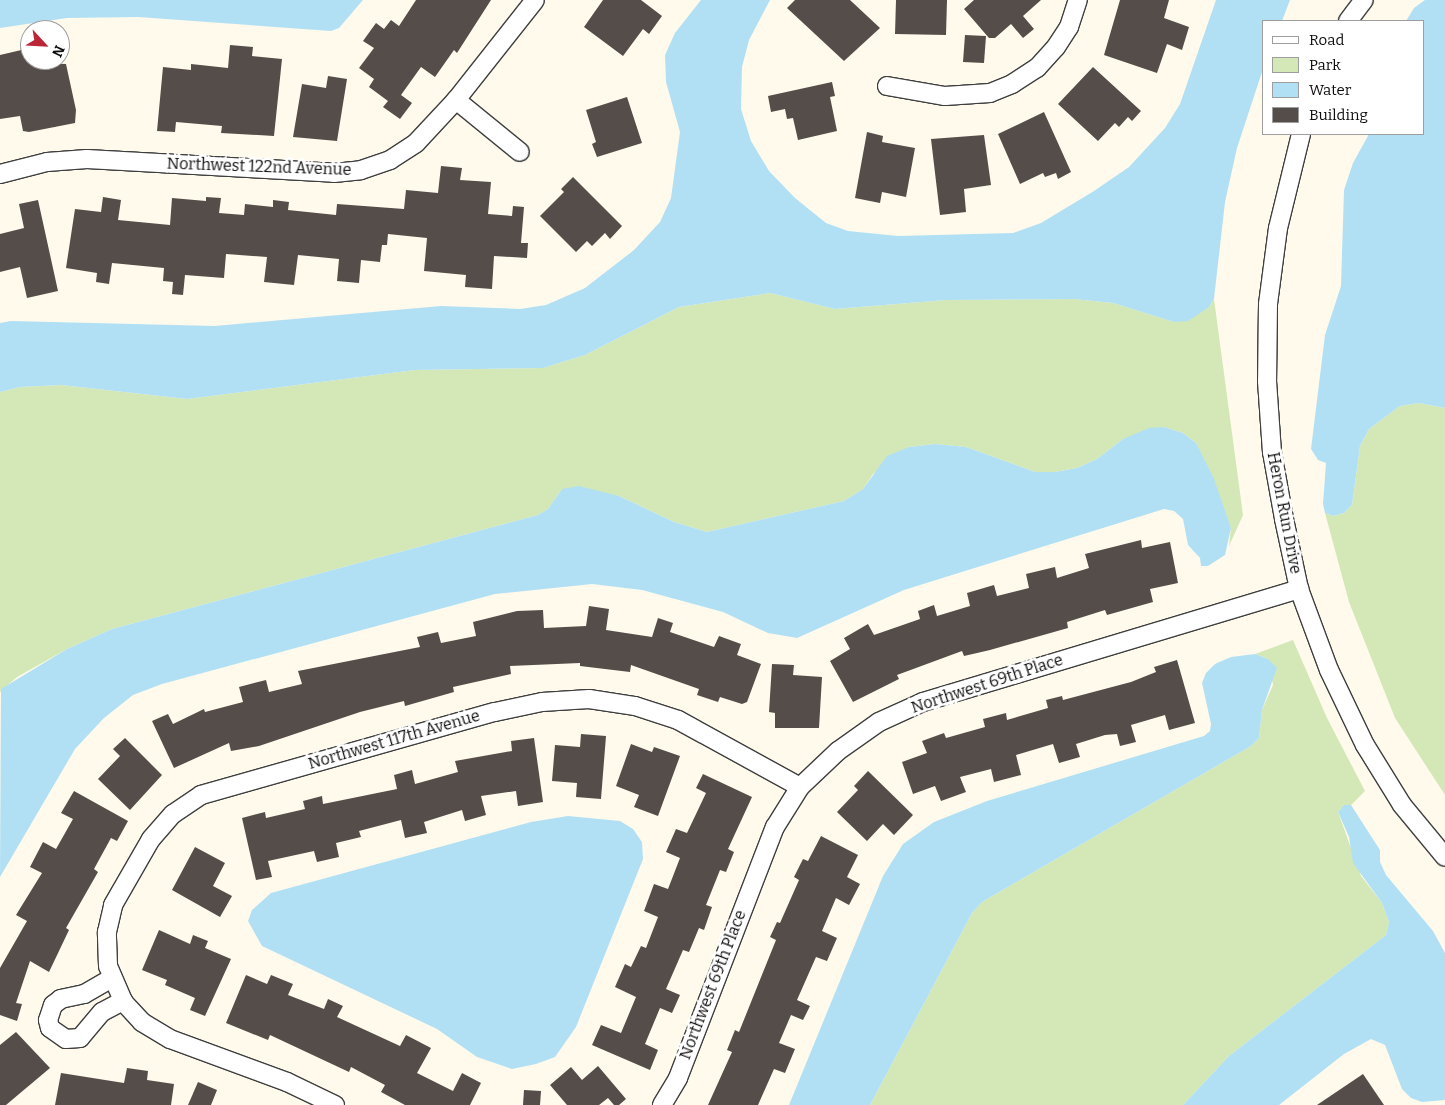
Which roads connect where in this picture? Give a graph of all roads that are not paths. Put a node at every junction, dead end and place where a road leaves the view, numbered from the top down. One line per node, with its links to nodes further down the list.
1 (535, 0): 8 (street, Northwest 122nd Avenue)
2 (1078, 0): 7 (street)
3 (1348, 0): 5 (street)
4 (1364, 0): 6 (street)
5 (1342, 20)
6 (1349, 20)
7 (887, 86)
8 (456, 100): 10 (street); 11 (street, Northwest 122nd Avenue)
9 (1301, 135): 12 (street, Heron Run Drive)
10 (520, 152)
11 (0, 174)
12 (1299, 589): 13 (street, Northwest 69th Place); 14 (street, Heron Run Drive)
13 (800, 787): 15 (street, Northwest 117th Avenue); 16 (street, Northwest 69th Place)
14 (1445, 857)
15 (335, 1105)
16 (662, 1105)

